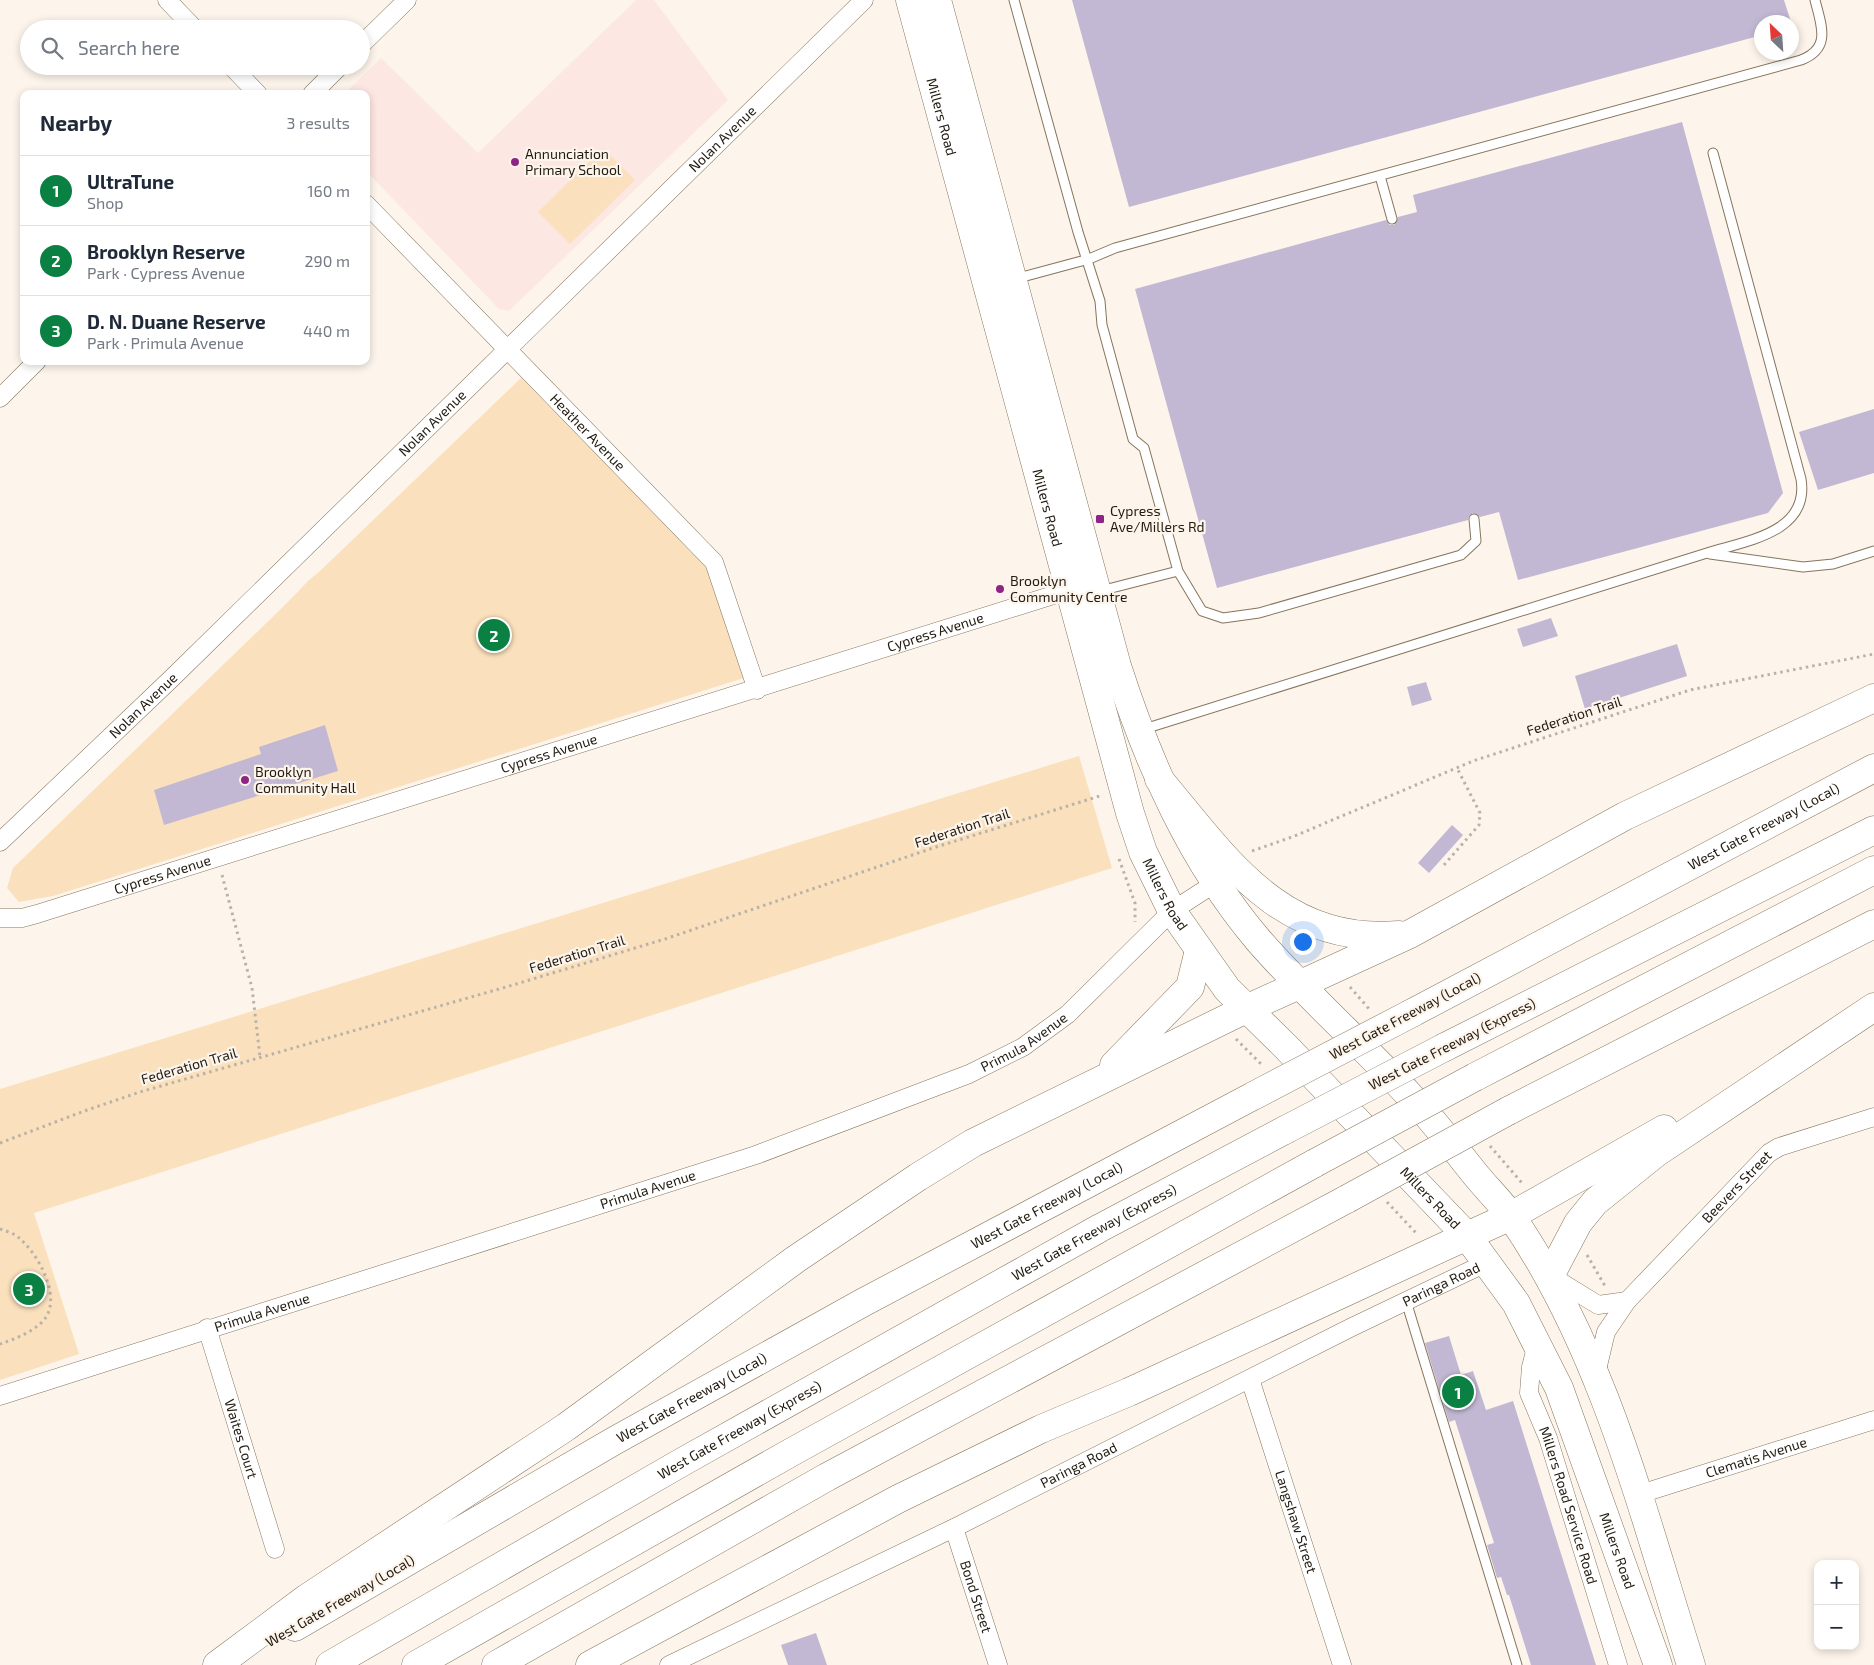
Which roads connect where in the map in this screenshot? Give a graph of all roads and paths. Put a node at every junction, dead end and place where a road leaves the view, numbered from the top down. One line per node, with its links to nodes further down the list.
1 (167, 0): 8 (street)
2 (407, 0): 9 (street)
3 (864, 0): 20 (street, Nolan Avenue)
4 (910, 0): 28 (main road, Millers Road)
5 (937, 0): 19 (main road, Millers Road)
6 (1014, 0): 18 (lane)
7 (1815, 0): 15 (lane)
8 (186, 20)
9 (370, 36)
10 (240, 75): 12 (street)
11 (331, 75): 13 (street)
12 (254, 90)
13 (316, 90)
14 (1713, 153): 25 (lane)
15 (1380, 176): 17 (lane); 18 (lane)
16 (370, 208): 20 (street, Heather Avenue)
17 (1392, 219)
18 (1089, 259): 19 (lane); 26 (lane)
19 (1013, 279): 27 (main road, Millers Road)
20 (507, 349): 30 (street, Heather Avenue); 38 (street, Nolan Avenue)
21 (33, 365): 22 (street)
22 (0, 398)
23 (1474, 519): 26 (lane)
24 (1874, 551): 25 (lane)
25 (1707, 553): 32 (lane)
26 (1178, 571): 27 (lane)
27 (1096, 587): 28 (street, Cypress Avenue); 32 (main road, Millers Road)
28 (1069, 590): 30 (street, Cypress Avenue); 35 (main road, Millers Road)
29 (1874, 654): 33 (path, Federation Trail)
30 (757, 690): 39 (street, Cypress Avenue)
31 (1874, 698): 46 (main road)
32 (1139, 730): 42 (main road, Millers Road)
33 (1457, 768): 37 (path, Federation Trail); 40 (path)
34 (1874, 768): 74 (main road, West Gate Freeway (Local), bridge)
35 (1125, 789): 43 (main road, Millers Road); 51 (path, Federation Trail)
36 (1874, 830): 75 (main road, West Gate Freeway (Express), bridge)
37 (1292, 836)
38 (0, 842)
39 (217, 858): 44 (street, Cypress Avenue); 51 (path)
40 (1444, 865)
41 (1874, 870): 76 (main road, bridge)
42 (1226, 877): 43 (street, Primula Avenue); 46 (main road); 48 (main road)
43 (1172, 911): 47 (main road, Millers Road); 63 (street, Primula Avenue)
44 (0, 918)
45 (1874, 924): 77 (main road, bridge)
46 (1410, 934): 48 (main road)
47 (1199, 950): 50 (main road, Millers Road); 52 (main road)
48 (1299, 985): 50 (main road); 55 (main road)
49 (1874, 1006): 55 (main road); 60 (main road)
50 (1246, 1009): 52 (main road); 57 (main road, Millers Road)
51 (260, 1057): 54 (path, Federation Trail)
52 (1099, 1080): 73 (main road)
53 (1874, 1117): 62 (street, Beevers Street)
54 (0, 1143)
55 (1511, 1216): 57 (main road); 60 (main road)
56 (0, 1229): 64 (path)
57 (1466, 1236): 59 (main road, Millers Road); 78 (main road)
58 (1589, 1256): 62 (path)
59 (1488, 1262): 61 (street, Paringa Road); 65 (main road, Millers Road)
60 (1550, 1276): 62 (street); 66 (main road)
61 (1406, 1301): 67 (street, Paringa Road); 82 (lane)
62 (1627, 1301): 66 (street, Beevers Street)
63 (207, 1328): 68 (street, Primula Avenue); 72 (street, Waites Court)
64 (0, 1344)
65 (1537, 1344): 83 (street, Millers Road Service Road); 84 (main road, Millers Road)
66 (1596, 1374): 70 (main road)
67 (1250, 1379): 71 (street, Paringa Road); 81 (street, Langshaw Street)
68 (0, 1396)
69 (1874, 1420): 70 (street, Clematis Avenue)
70 (1637, 1495): 85 (main road)
71 (954, 1528): 79 (street, Paringa Road); 80 (street, Bond Street)
72 (275, 1549)
73 (217, 1665)
74 (232, 1665)
75 (330, 1665)
76 (416, 1665)
77 (496, 1665)
78 (590, 1665)
79 (669, 1665)
80 (998, 1665)
81 (1342, 1665)
82 (1518, 1665)
83 (1618, 1665)
84 (1658, 1665)
85 (1691, 1665)

